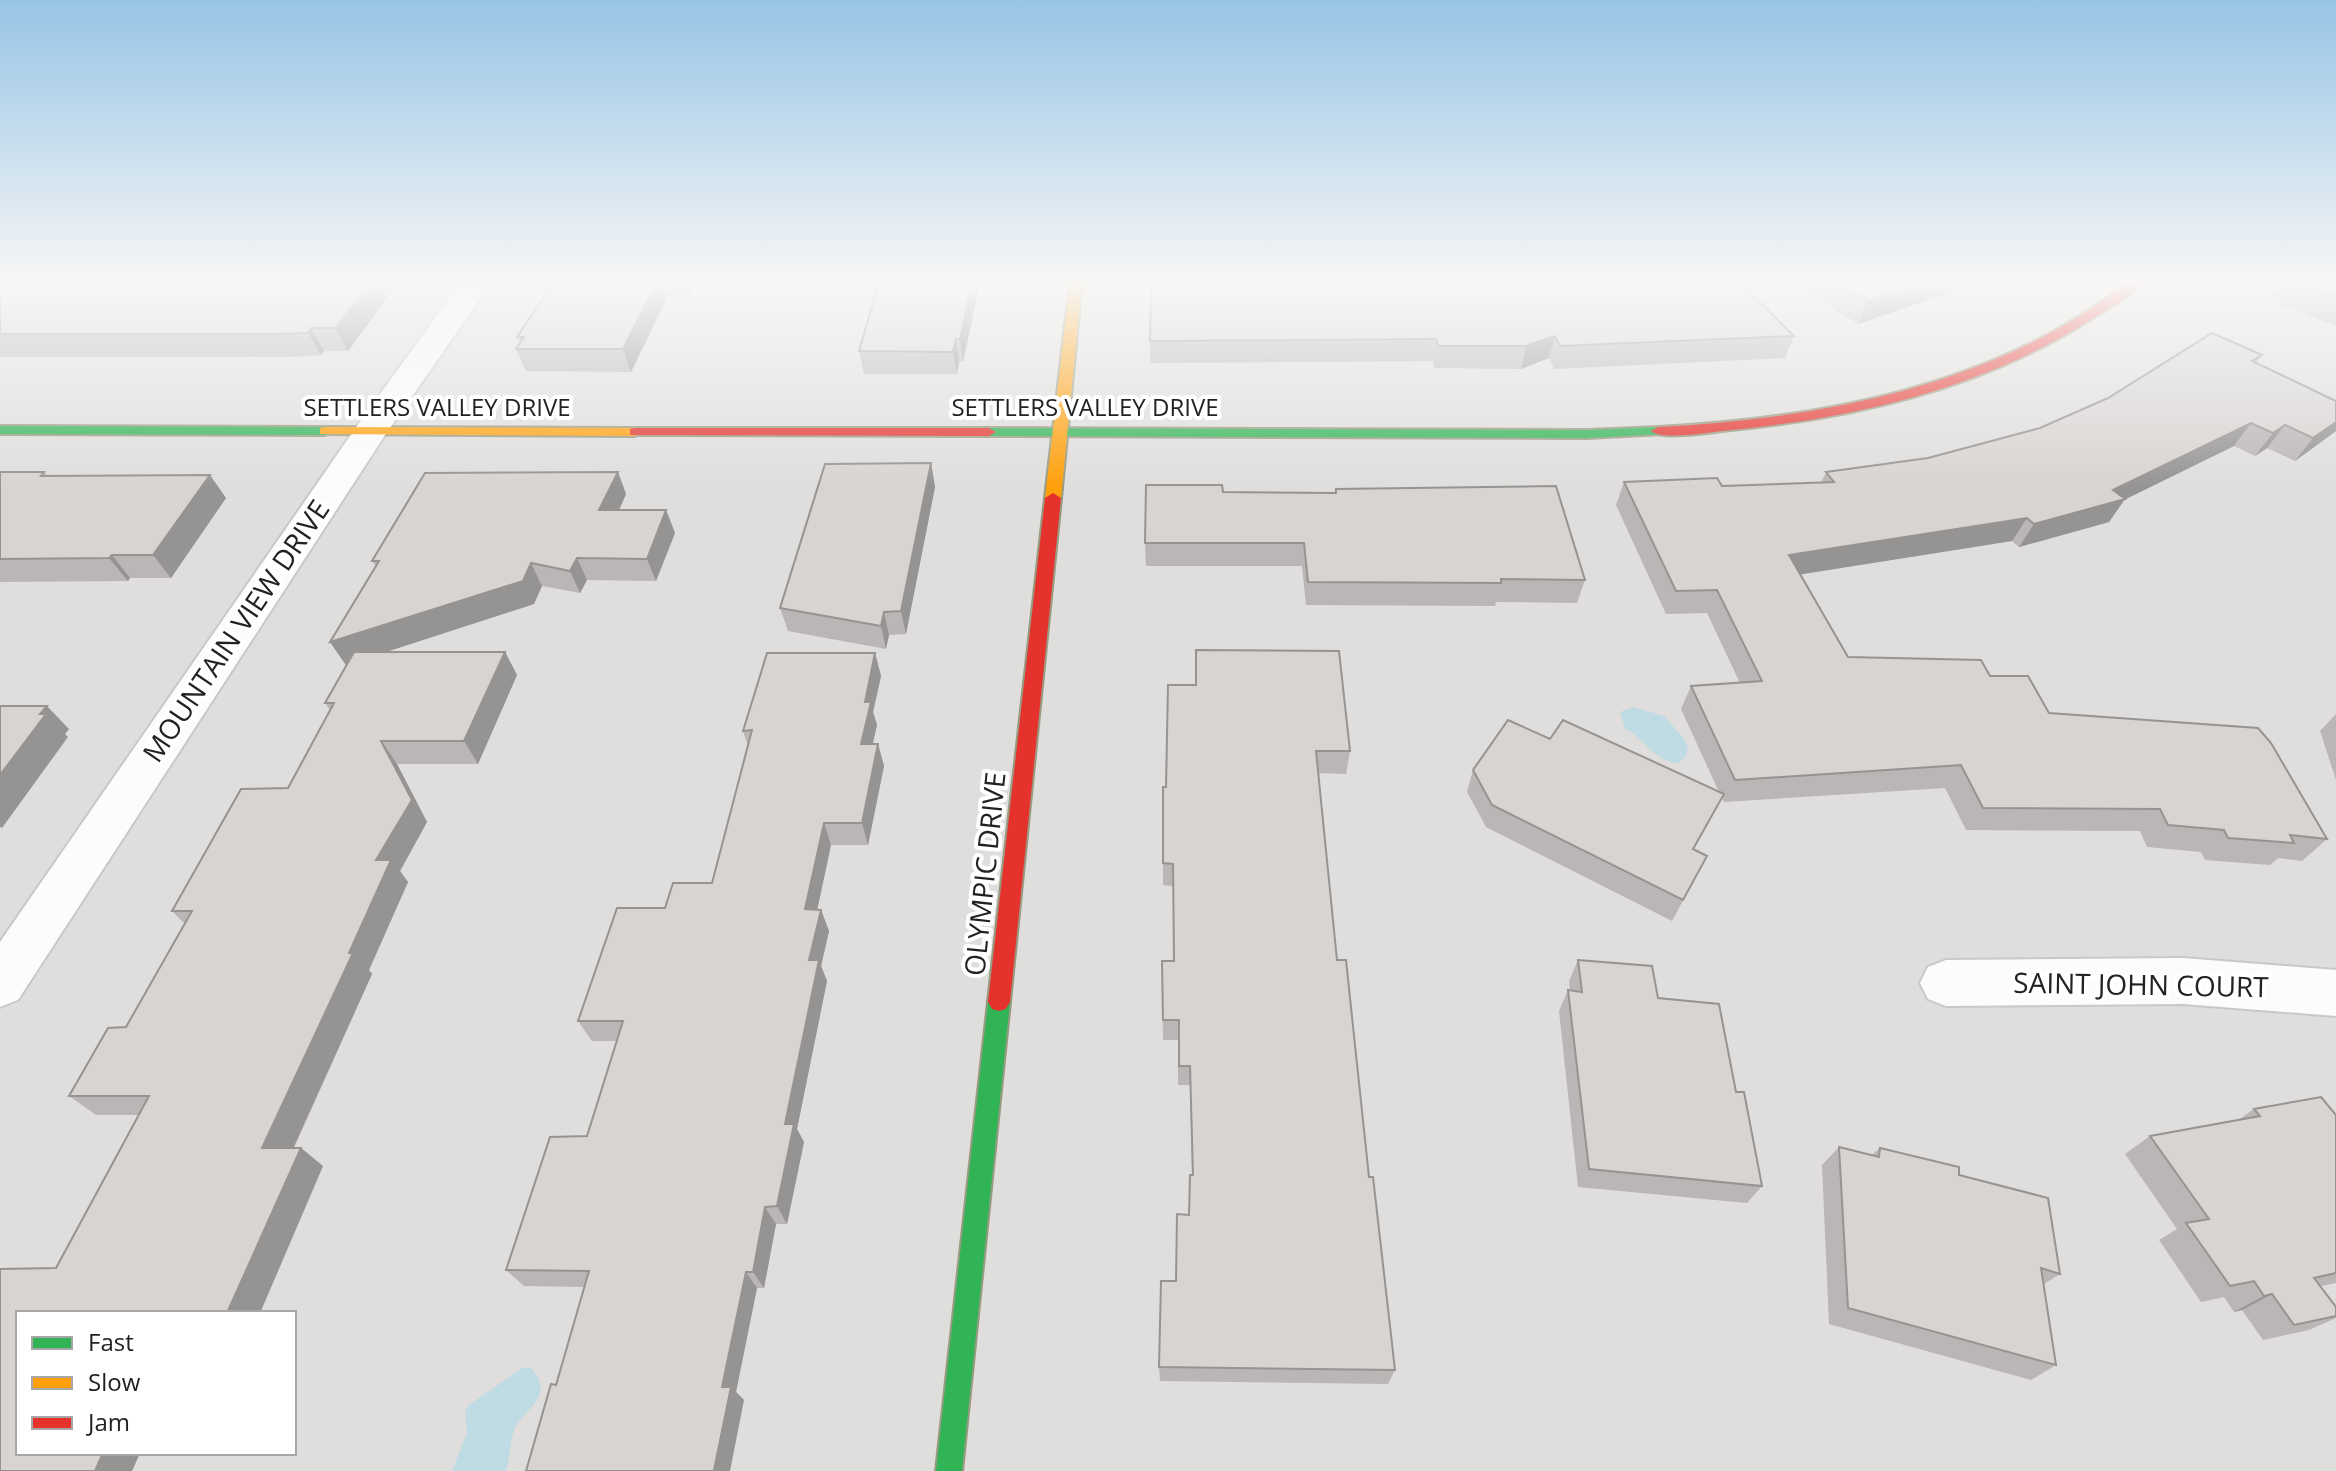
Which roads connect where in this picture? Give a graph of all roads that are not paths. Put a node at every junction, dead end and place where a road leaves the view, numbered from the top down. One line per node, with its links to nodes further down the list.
1 (428, 351): 6 (street, MOUNTAIN VIEW DRIVE)
2 (1069, 351): 5 (street, OLYMPIC DRIVE)
3 (2024, 351): 5 (street, SETTLERS VALLEY DRIVE)
4 (0, 430): 6 (street, SETTLERS VALLEY DRIVE)
5 (1061, 431): 6 (street, SETTLERS VALLEY DRIVE); 10 (street, OLYMPIC DRIVE)
6 (369, 433): 7 (street, MOUNTAIN VIEW DRIVE)
7 (1, 980)
8 (1946, 983): 9 (street, SAINT JOHN COURT)
9 (2336, 993)
10 (949, 1471)

